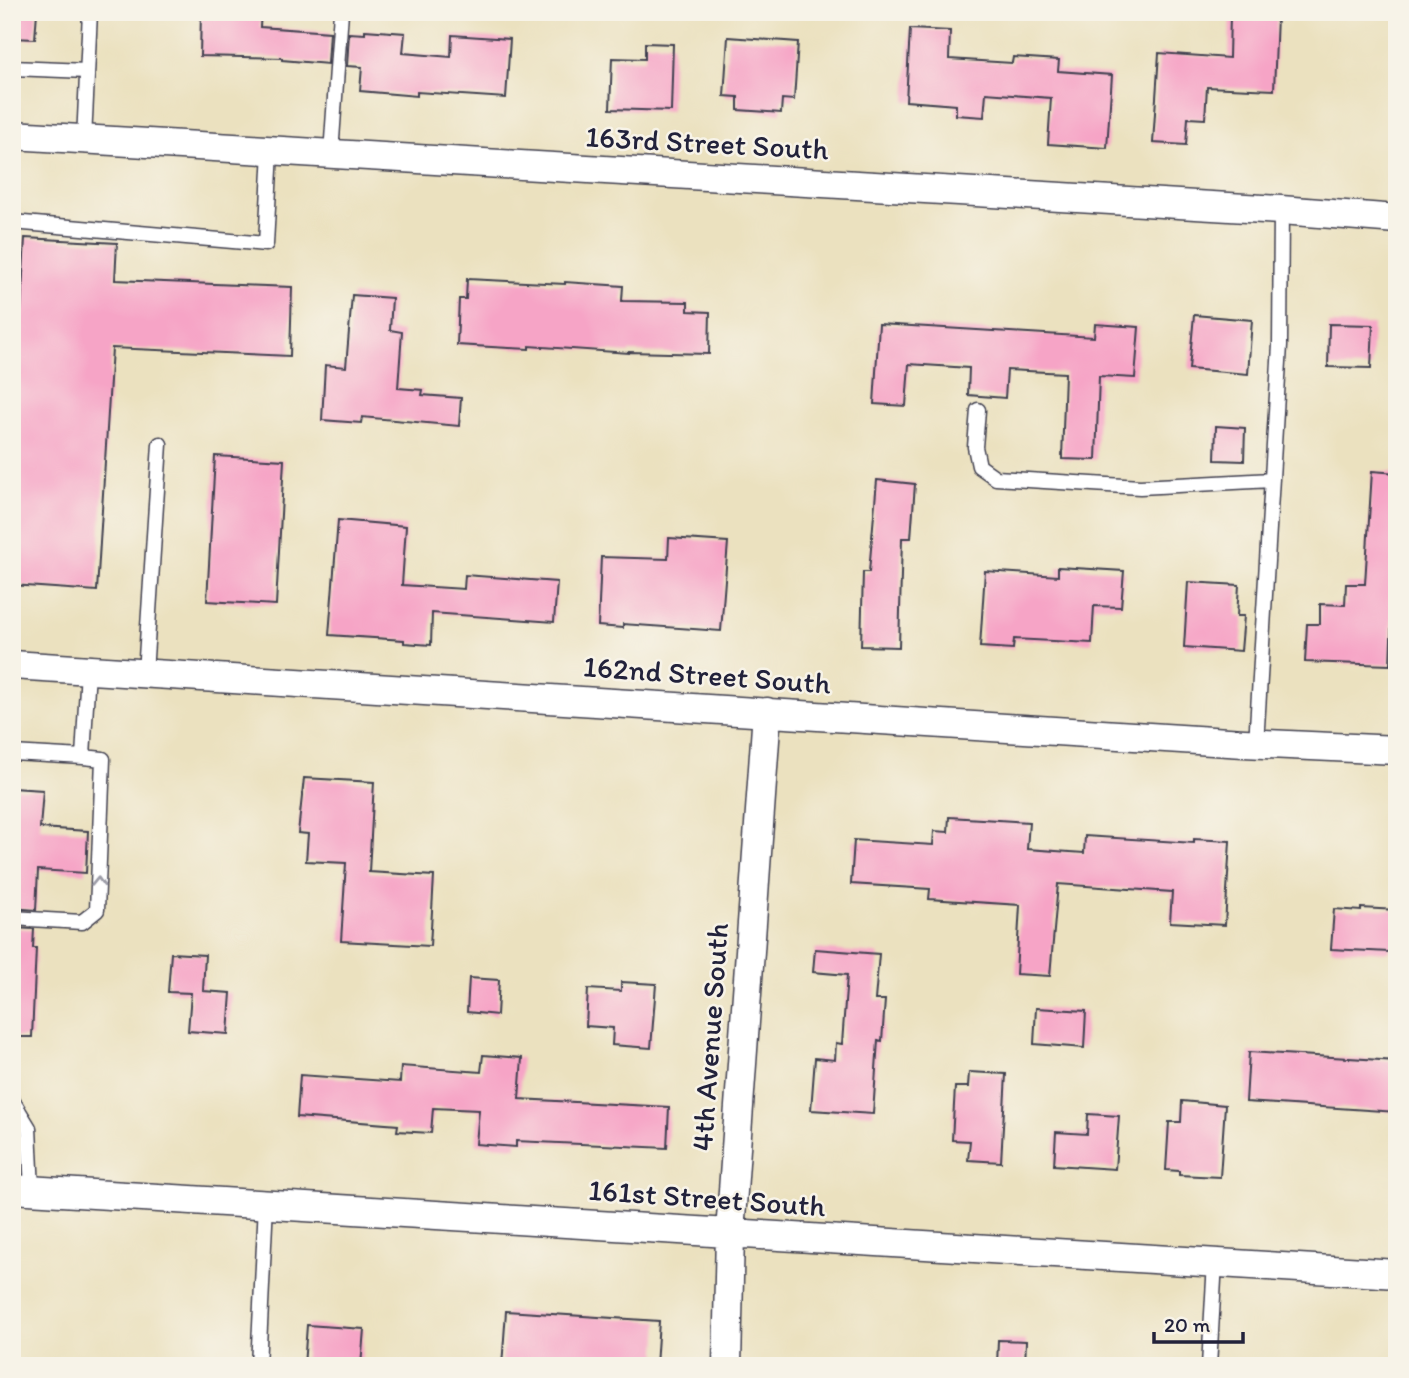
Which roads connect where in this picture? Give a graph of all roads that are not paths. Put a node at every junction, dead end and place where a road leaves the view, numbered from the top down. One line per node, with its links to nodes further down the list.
1 (90, 12): 4 (lane)
2 (341, 12): 8 (lane)
3 (12, 68): 4 (lane)
4 (87, 71): 6 (lane)
5 (12, 135): 6 (street, 163rd Street South)
6 (85, 140): 7 (street, 163rd Street South)
7 (271, 150): 8 (street, 163rd Street South); 11 (lane)
8 (331, 154): 9 (street, 163rd Street South)
9 (1281, 210): 10 (street, 163rd Street South); 14 (lane)
10 (1397, 219)
11 (12, 222)
12 (978, 410): 14 (lane)
13 (160, 444): 17 (lane)
14 (1272, 480): 19 (lane)
15 (12, 665): 16 (street, 162nd Street South)
16 (88, 670): 17 (street, 162nd Street South); 22 (lane)
17 (145, 673): 18 (street, 162nd Street South)
18 (767, 712): 19 (street, 162nd Street South); 27 (street, 4th Avenue South)
19 (1256, 744): 20 (street, 162nd Street South)
20 (1397, 750)
21 (12, 753): 22 (lane)
22 (83, 757): 23 (lane, one-way to 22)
23 (12, 919)
24 (12, 1100): 25 (lane)
25 (22, 1190): 26 (street, 161st Street South)
26 (266, 1204): 27 (street, 161st Street South); 30 (lane)
27 (730, 1233): 28 (street, 161st Street South); 31 (street, 4th Avenue South)
28 (1214, 1262): 29 (street, 161st Street South); 32 (lane)
29 (1397, 1274)
30 (258, 1366)
31 (727, 1366)
32 (1209, 1366)

